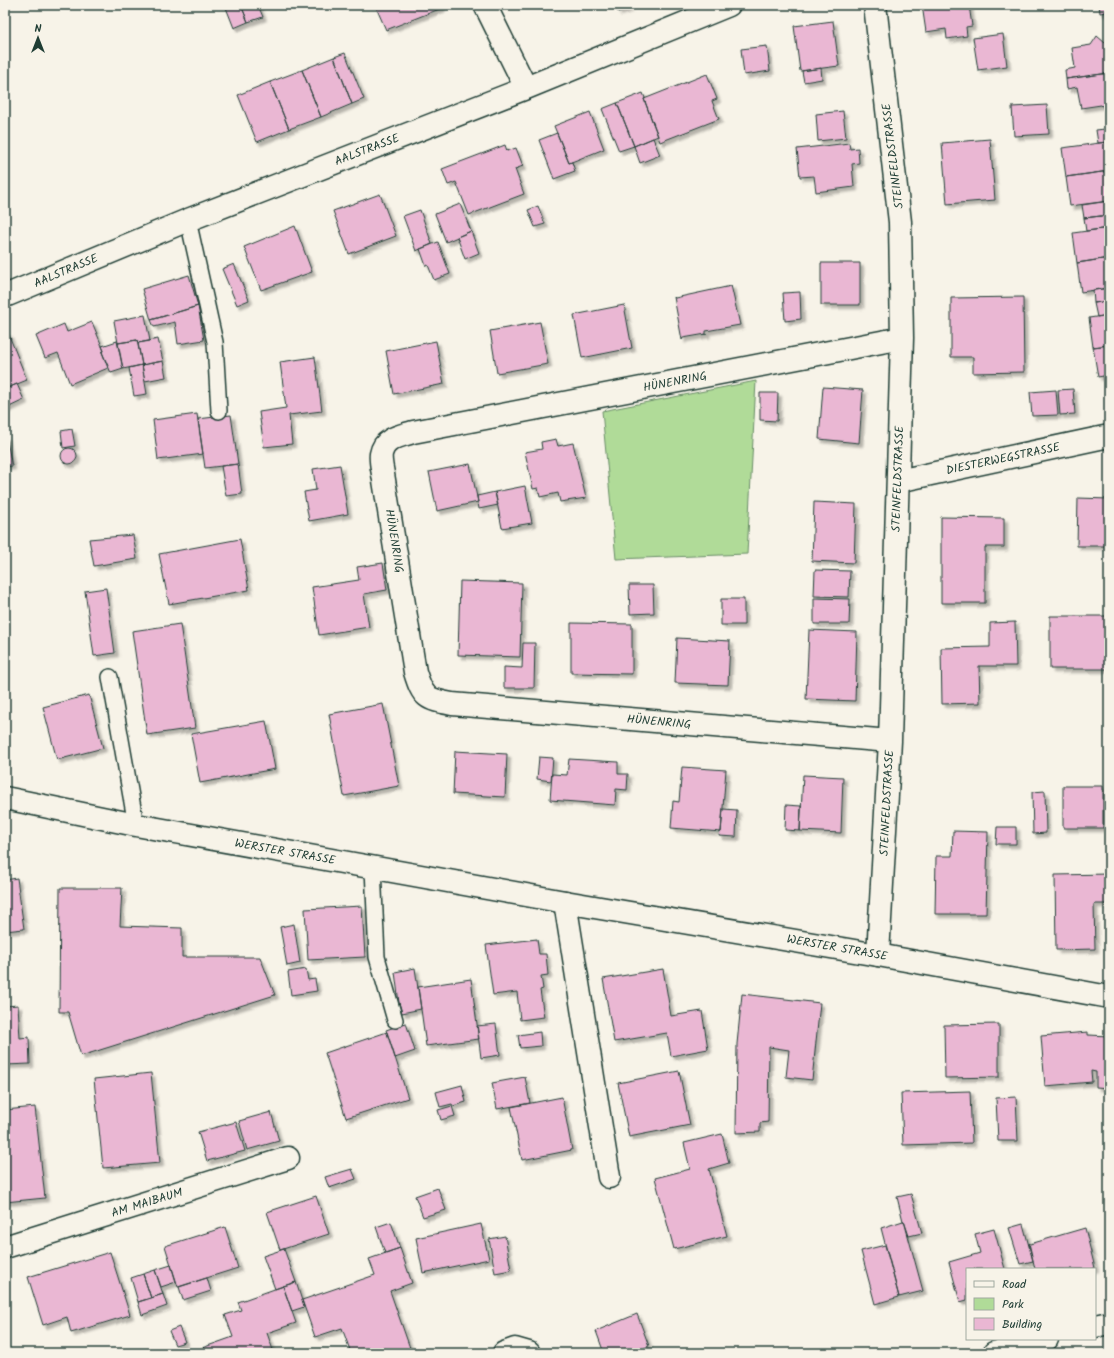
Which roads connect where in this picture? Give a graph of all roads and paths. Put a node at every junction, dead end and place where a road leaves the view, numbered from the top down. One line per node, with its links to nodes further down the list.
1 (485, 5): 4 (street)
2 (729, 5): 4 (street, AALSTRASSE)
3 (874, 5): 7 (street, STEINFELDSTRASSE)
4 (526, 88): 5 (street, AALSTRASSE)
5 (188, 220): 6 (street, AALSTRASSE); 8 (lane)
6 (5, 296)
7 (902, 338): 10 (street, STEINFELDSTRASSE); 12 (street, HÜNENRING)
8 (219, 411)
9 (1109, 436): 10 (street, DIESTERWEGSTRASSE)
10 (898, 481): 12 (street, STEINFELDSTRASSE)
11 (110, 677): 14 (lane)
12 (890, 741): 17 (street, STEINFELDSTRASSE)
13 (5, 798): 14 (street, WERSTER STRASSE)
14 (136, 825): 15 (street, WERSTER STRASSE)
15 (373, 868): 16 (street, WERSTER STRASSE); 19 (lane)
16 (565, 902): 17 (street, WERSTER STRASSE); 21 (street)
17 (878, 955): 18 (street, WERSTER STRASSE)
18 (1109, 997)
19 (396, 1020)
20 (288, 1158): 22 (street, AM MAIBAUM)
21 (609, 1177)
22 (5, 1247)
23 (1109, 1323): 24 (street)
24 (1096, 1326)
25 (1043, 1340): 28 (street)
26 (504, 1353): 27 (street)
27 (529, 1353)
28 (994, 1353)

